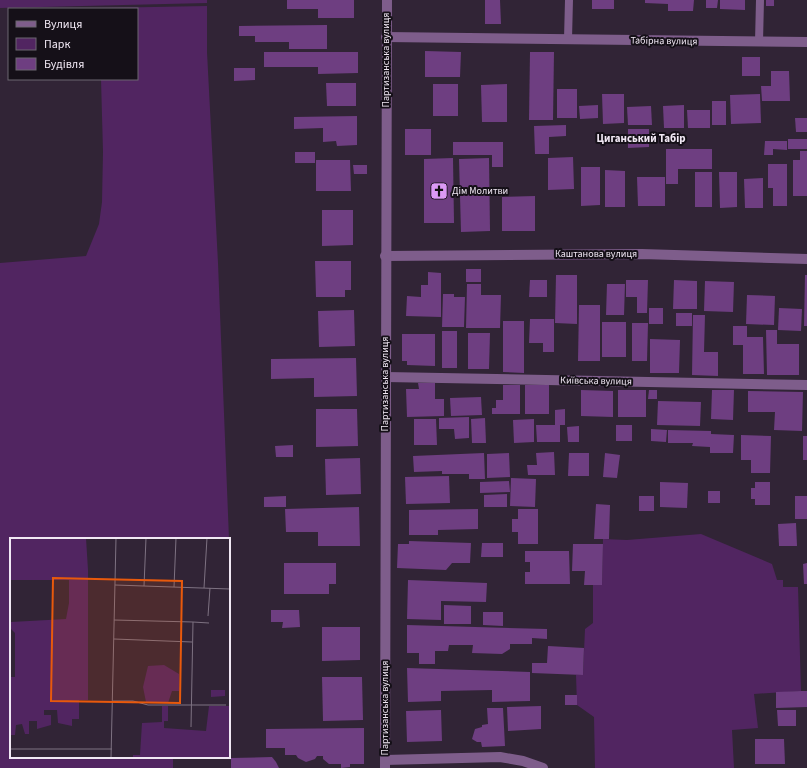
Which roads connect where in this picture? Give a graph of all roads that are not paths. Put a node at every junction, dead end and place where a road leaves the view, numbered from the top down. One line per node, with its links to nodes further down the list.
1 (386, 0): 4 (street, Партизанська вулиця)
2 (569, 0): 5 (lane)
3 (760, 0): 6 (lane)
4 (386, 37): 5 (street, Табірна вулиця); 8 (street, Партизанська вулиця)
5 (568, 39): 6 (street, Табірна вулиця)
6 (759, 42): 7 (street, Табірна вулиця)
7 (807, 42)
8 (385, 256): 9 (street, Каштанова вулиця); 10 (street, Партизанська вулиця)
9 (807, 259)
10 (386, 377): 11 (street, Київська вулиця); 12 (street, Партизанська вулиця)
11 (807, 385)
12 (385, 764): 13 (street)
13 (542, 768)

